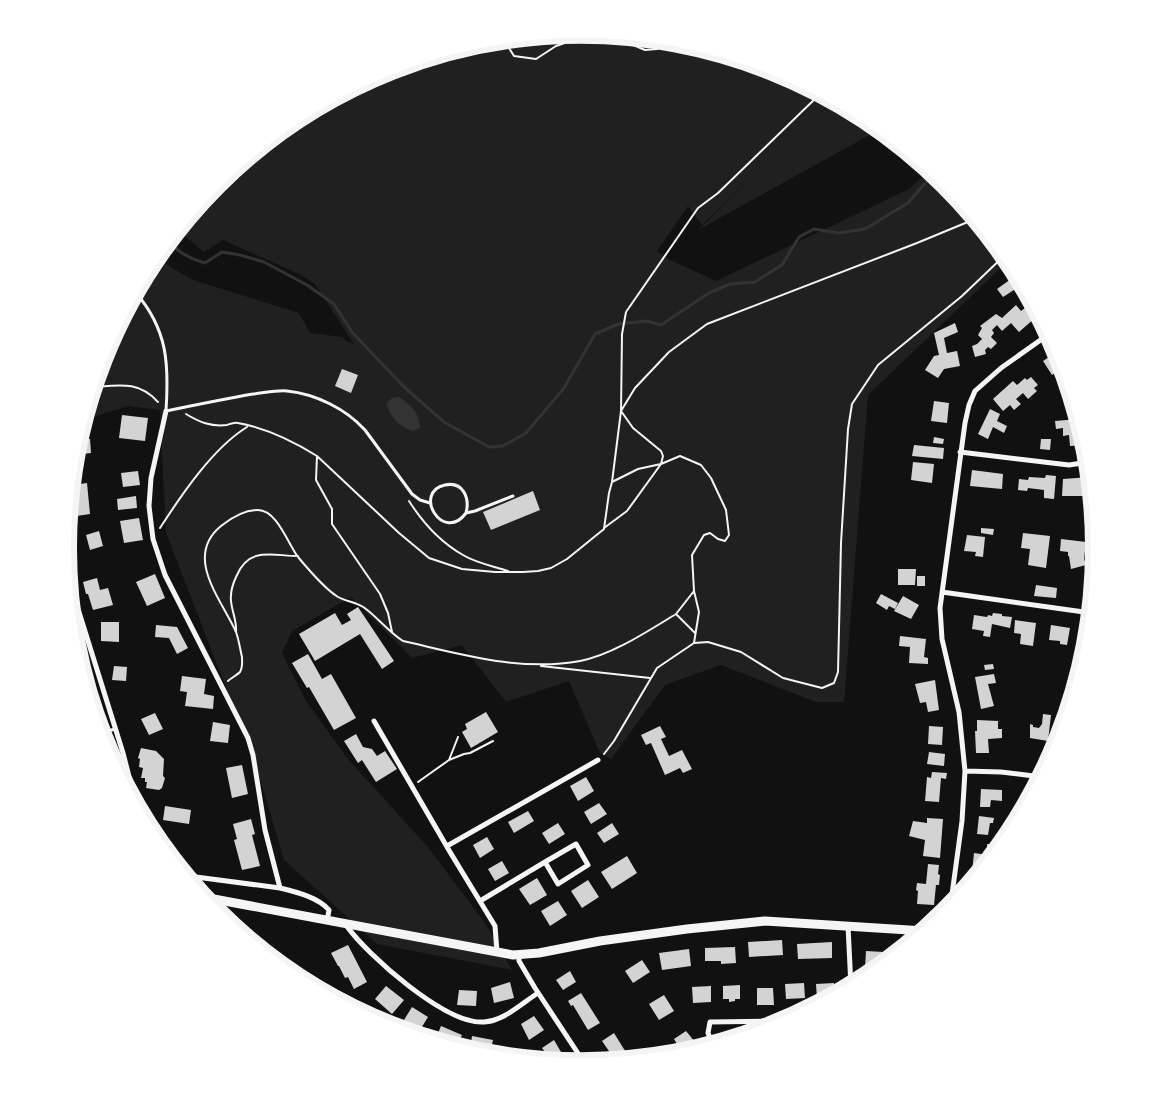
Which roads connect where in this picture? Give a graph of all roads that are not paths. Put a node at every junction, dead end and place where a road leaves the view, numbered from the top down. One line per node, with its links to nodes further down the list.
1 (140, 299): 3 (lane)
2 (1043, 338): 4 (street)
3 (166, 412): 7 (lane); 23 (street)
4 (960, 452): 5 (street); 9 (street)
5 (1081, 463)
6 (513, 496): 8 (lane)
7 (430, 503): 8 (lane); 8 (lane)
8 (466, 513)
9 (942, 592): 10 (street); 17 (street)
10 (1084, 612)
11 (79, 614): 12 (street)
12 (85, 635): 14 (street)
13 (374, 721): 20 (street)
14 (115, 730): 15 (lane); 18 (street)
15 (108, 731)
16 (598, 760): 20 (street)
17 (965, 771): 19 (street); 24 (street)
18 (127, 774)
19 (1034, 776)
20 (447, 846): 26 (street)
21 (545, 862): 21 (street); 26 (street)
22 (195, 877): 23 (street)
23 (280, 888): 27 (street)
24 (952, 895)
25 (216, 899): 27 (street)
26 (480, 901): 31 (street)
27 (327, 921): 28 (street)
28 (346, 924): 31 (street); 34 (street)
29 (848, 925): 30 (street); 32 (street); 33 (street)
30 (916, 930)
31 (497, 952): 32 (street)
32 (519, 955): 34 (street)
33 (851, 978)
34 (538, 993): 37 (street)
35 (765, 1021): 36 (street)
36 (710, 1039)
37 (580, 1056)

